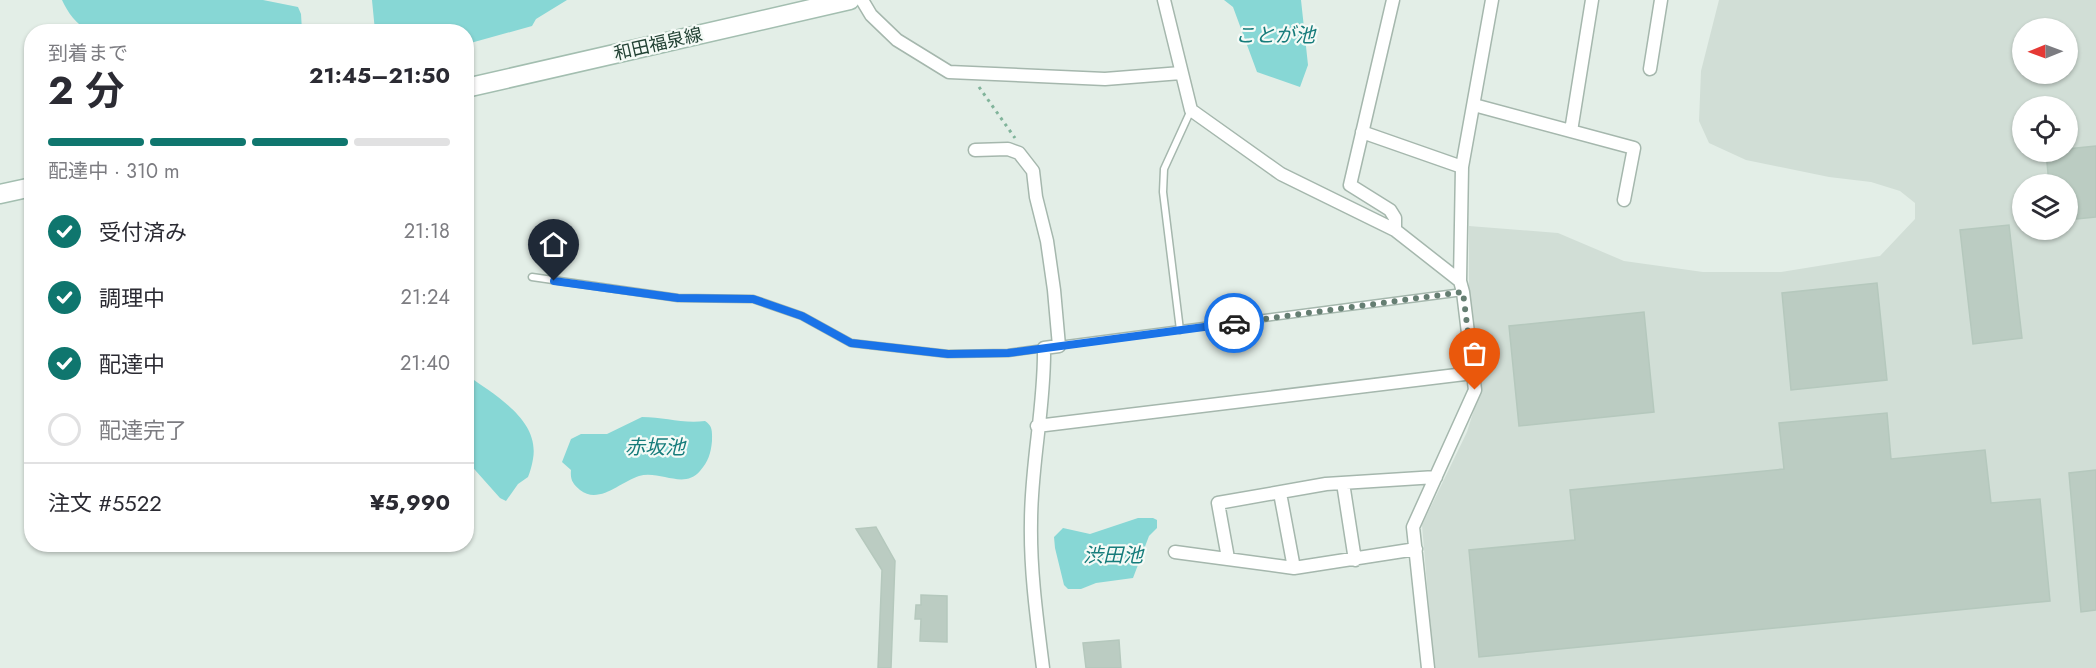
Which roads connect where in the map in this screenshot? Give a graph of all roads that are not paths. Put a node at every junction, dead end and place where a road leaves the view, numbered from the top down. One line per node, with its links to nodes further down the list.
1 (849, 0): 8 (main road, 和田福泉線)
2 (862, 0): 10 (street)
3 (1164, 0): 10 (street)
4 (1393, 0): 15 (street)
5 (1492, 0): 12 (street)
6 (1592, 0): 14 (street)
7 (1661, 0): 9 (street)
8 (826, 2): 11 (main road, 和田福泉線)
9 (1650, 69)
10 (1181, 73): 13 (street)
11 (474, 85)
12 (1474, 105): 14 (street); 17 (street)
13 (1191, 110): 21 (street); 24 (lane)
14 (1571, 131): 20 (street)
15 (1362, 132): 17 (street); 21 (street)
16 (975, 150): 25 (street)
17 (1462, 167): 23 (street)
18 (24, 189): 19 (main road)
19 (0, 194)
20 (1624, 200)
21 (1395, 230): 23 (street)
22 (532, 277): 26 (lane)
23 (1462, 287): 24 (lane); 27 (street)
24 (1180, 330): 25 (lane)
25 (1059, 345): 26 (street)
26 (1044, 348): 28 (street)
27 (1473, 372): 28 (street); 29 (street)
28 (1037, 426): 37 (street)
29 (1436, 477): 30 (street); 32 (street)
30 (1343, 483): 31 (street); 35 (street)
31 (1280, 493): 34 (street); 36 (street)
32 (1416, 549): 35 (street); 38 (street)
33 (1175, 552): 34 (street)
34 (1228, 558): 36 (street)
35 (1355, 560): 36 (street)
36 (1294, 568)
37 (1043, 668)
38 (1428, 668)

